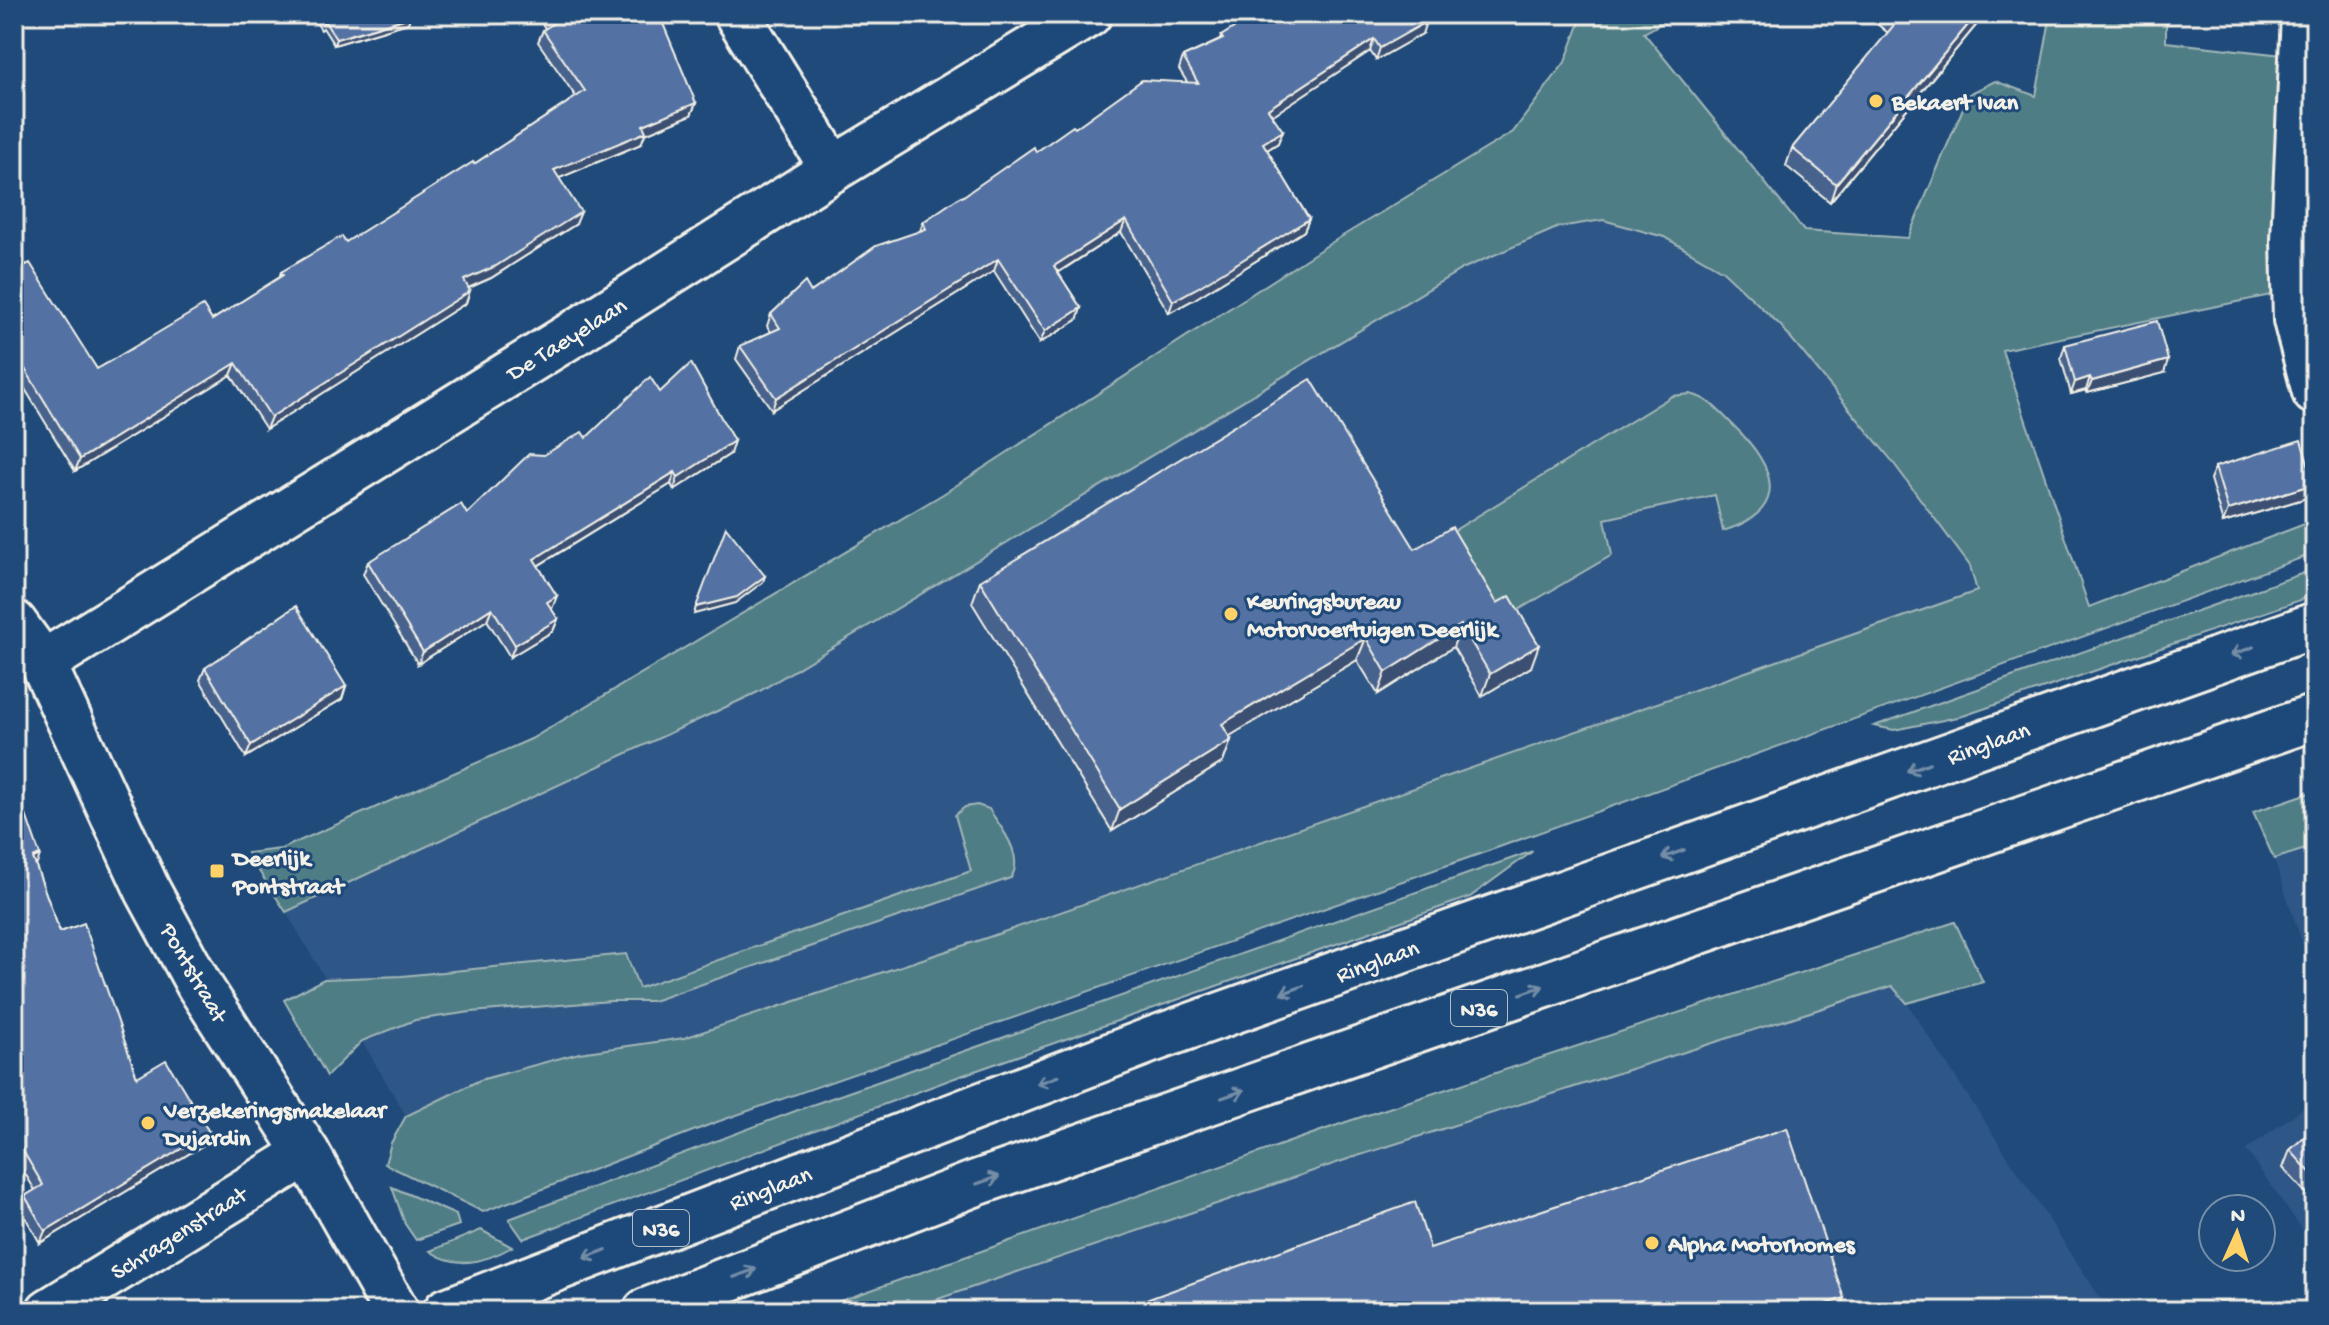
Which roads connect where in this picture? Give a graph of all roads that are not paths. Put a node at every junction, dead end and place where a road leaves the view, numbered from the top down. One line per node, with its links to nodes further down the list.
1 (737, 14): 4 (main road)
2 (1089, 14): 4 (main road, De Taeyelaan)
3 (2304, 14): 5 (main road)
4 (833, 169): 8 (main road, De Taeyelaan)
5 (2315, 392)
6 (14, 623): 8 (main road, Pontstraat)
7 (2315, 625): 13 (main road, Ringlaan / N36, one-way to 13)
8 (43, 663): 10 (main road, Pontstraat)
9 (2315, 717): 14 (main road, N36, one-way to 9)
10 (307, 1153): 11 (main road, Schragenstraat); 12 (main road, Pontstraat)
11 (49, 1311)
12 (396, 1311)
13 (446, 1311)
14 (646, 1311)

